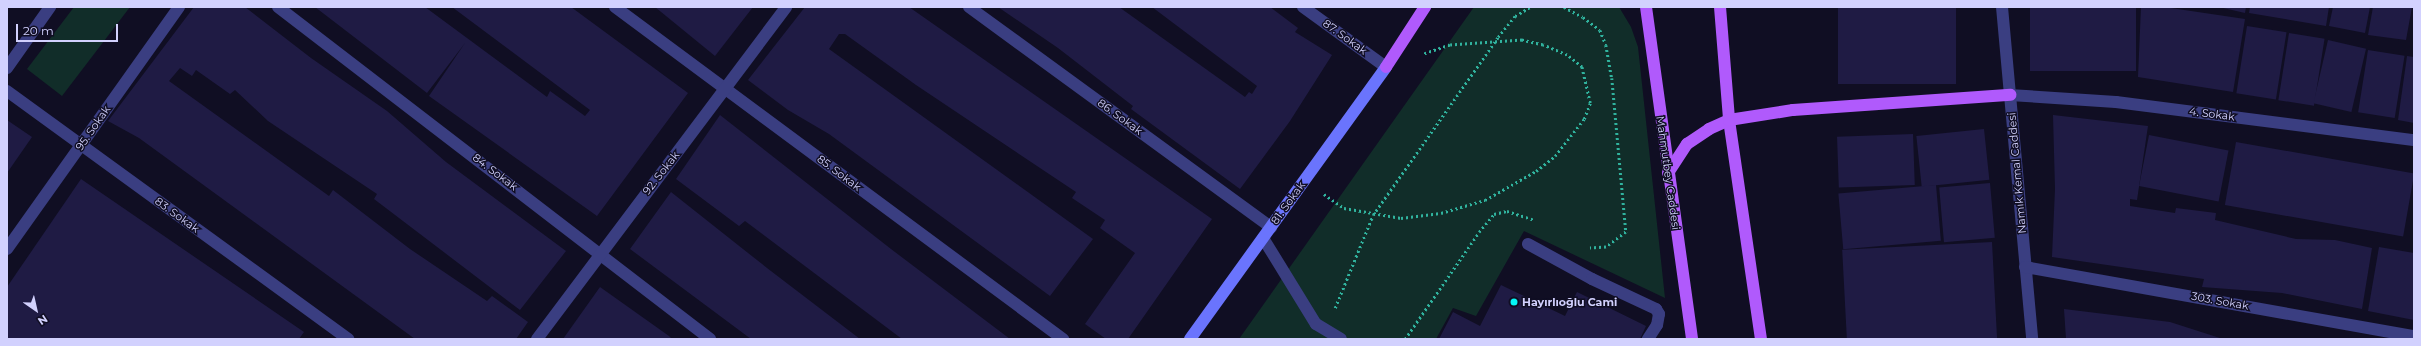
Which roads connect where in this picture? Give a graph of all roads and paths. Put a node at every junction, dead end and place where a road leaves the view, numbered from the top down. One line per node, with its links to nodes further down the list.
1 (50, 7): 16 (street)
2 (179, 7): 22 (street, 95. Sokak)
3 (278, 7): 32 (street, 84. Sokak)
4 (615, 7): 17 (street, 85. Sokak)
5 (786, 7): 17 (street, 92. Sokak)
6 (968, 7): 27 (street, 86. Sokak)
7 (1303, 7): 15 (street, 87. Sokak)
8 (1425, 7): 15 (main road)
9 (1530, 7): 14 (path)
10 (1564, 7): 30 (path)
11 (1720, 7): 20 (main road)
12 (2002, 7): 19 (street, Namık Kemal Caddesi)
13 (1644, 8): 23 (main road, Mahmutbey Caddesi)
14 (1494, 42): 15 (path); 25 (path); 25 (path)
15 (1386, 67): 24 (street, 81. Sokak)
16 (7, 68)
17 (726, 89): 32 (street, 92. Sokak); 40 (street, 85. Sokak)
18 (7, 91): 22 (street, 83. Sokak)
19 (2010, 95): 20 (main road); 21 (street, 4. Sokak); 33 (street, Namık Kemal Caddesi)
20 (1729, 120): 23 (main road); 46 (main road)
21 (2414, 140)
22 (81, 145): 31 (street, 95. Sokak); 35 (street, 83. Sokak)
23 (1668, 173): 45 (main road, Mahmutbey Caddesi)
24 (1304, 181): 25 (path); 27 (street, 81. Sokak)
25 (1373, 215): 34 (path)
26 (1539, 222): 43 (path)
27 (1271, 227): 28 (street, 81. Sokak)
28 (1263, 238): 34 (street); 41 (street, 81. Sokak)
29 (1528, 244): 44 (street)
30 (1586, 246)
31 (7, 249)
32 (600, 252): 38 (street, 92. Sokak); 39 (street, 84. Sokak)
33 (2025, 267): 36 (street, 303. Sokak); 47 (street, Namık Kemal Caddesi)
34 (1322, 328): 42 (street)
35 (333, 335): 37 (street, 83. Sokak)
36 (2414, 336)
37 (348, 339)
38 (538, 339)
39 (710, 339)
40 (1063, 339)
41 (1190, 339)
42 (1341, 339)
43 (1405, 339)
44 (1648, 339)
45 (1692, 339)
46 (1761, 339)
47 (2032, 339)

